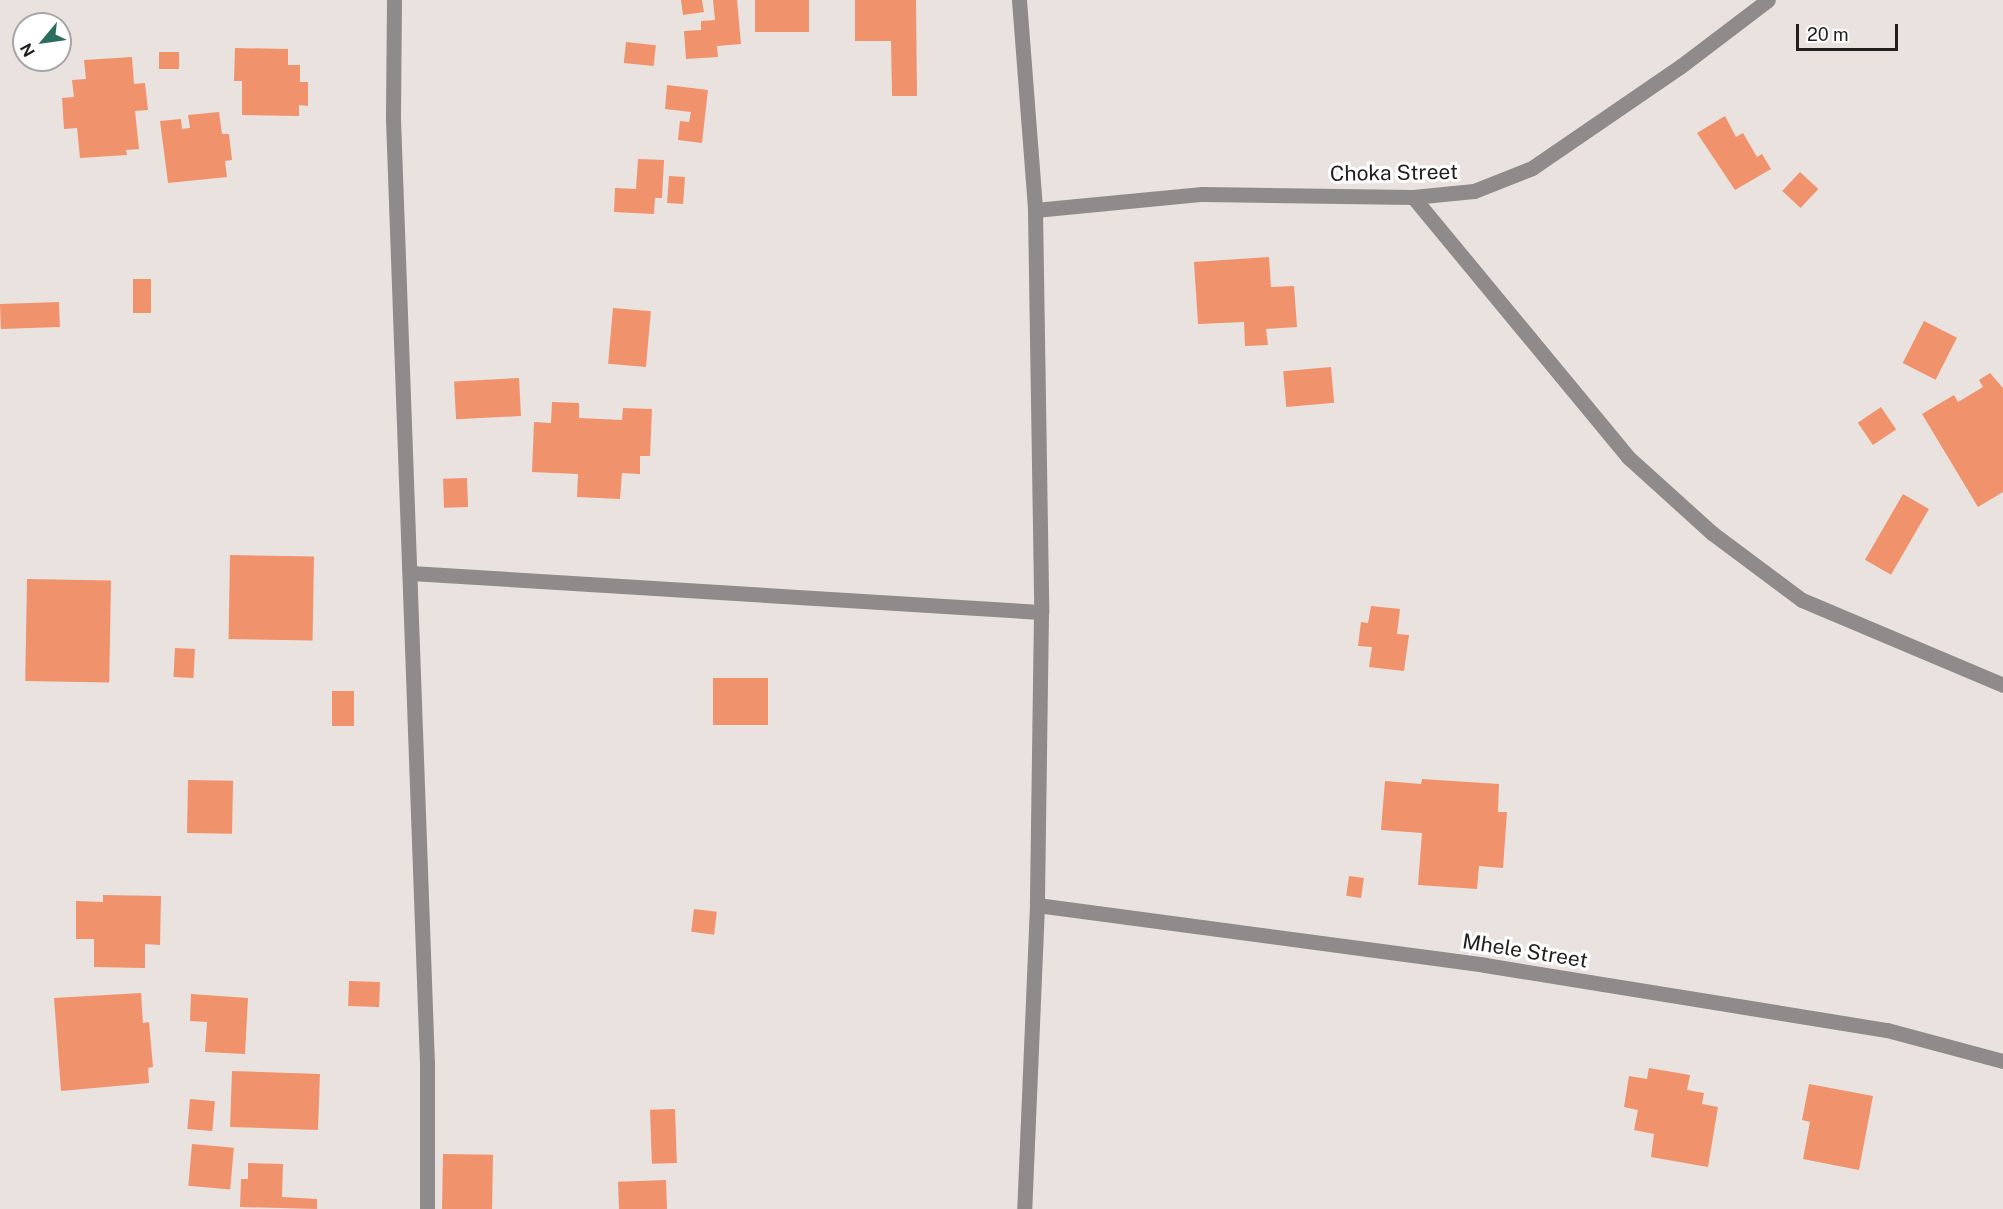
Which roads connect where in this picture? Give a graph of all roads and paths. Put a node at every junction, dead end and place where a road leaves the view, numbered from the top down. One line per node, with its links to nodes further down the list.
1 (394, 0): 6 (street)
2 (1019, 0): 5 (street)
3 (1768, 0): 4 (street, Choka Street)
4 (1413, 196): 5 (street, Choka Street); 8 (street)
5 (1035, 210): 7 (street)
6 (411, 573): 7 (street); 11 (street)
7 (1041, 612): 9 (street)
8 (2003, 685)
9 (1037, 905): 10 (street, Mhele Street); 12 (street)
10 (2003, 1061)
11 (427, 1209)
12 (1024, 1209)

